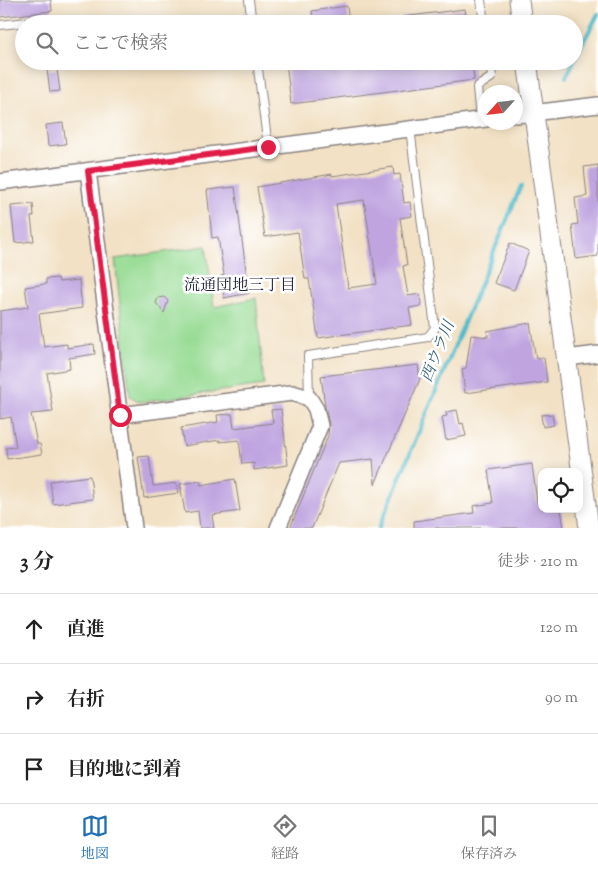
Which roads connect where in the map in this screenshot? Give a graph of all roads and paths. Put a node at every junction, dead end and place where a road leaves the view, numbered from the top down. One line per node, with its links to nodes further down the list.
1 (249, 0): 4 (lane)
2 (481, 0): 5 (lane)
3 (519, 0): 6 (street)
4 (251, 15)
5 (483, 15)
6 (521, 15)
7 (15, 23): 8 (lane)
8 (0, 25)
9 (258, 70): 17 (lane)
10 (491, 70): 12 (lane)
11 (526, 70): 14 (street)
12 (480, 85)
13 (598, 105): 14 (street)
14 (524, 114): 21 (street)
15 (478, 120): 16 (street)
16 (410, 128): 17 (street); 22 (lane)
17 (268, 147): 18 (street)
18 (88, 171): 19 (street); 23 (street)
19 (0, 182)
20 (598, 354): 21 (street)
21 (567, 358): 26 (street)
22 (309, 398): 23 (street); 25 (street)
23 (120, 415): 24 (street)
24 (134, 528)
25 (278, 528)
26 (589, 528)

